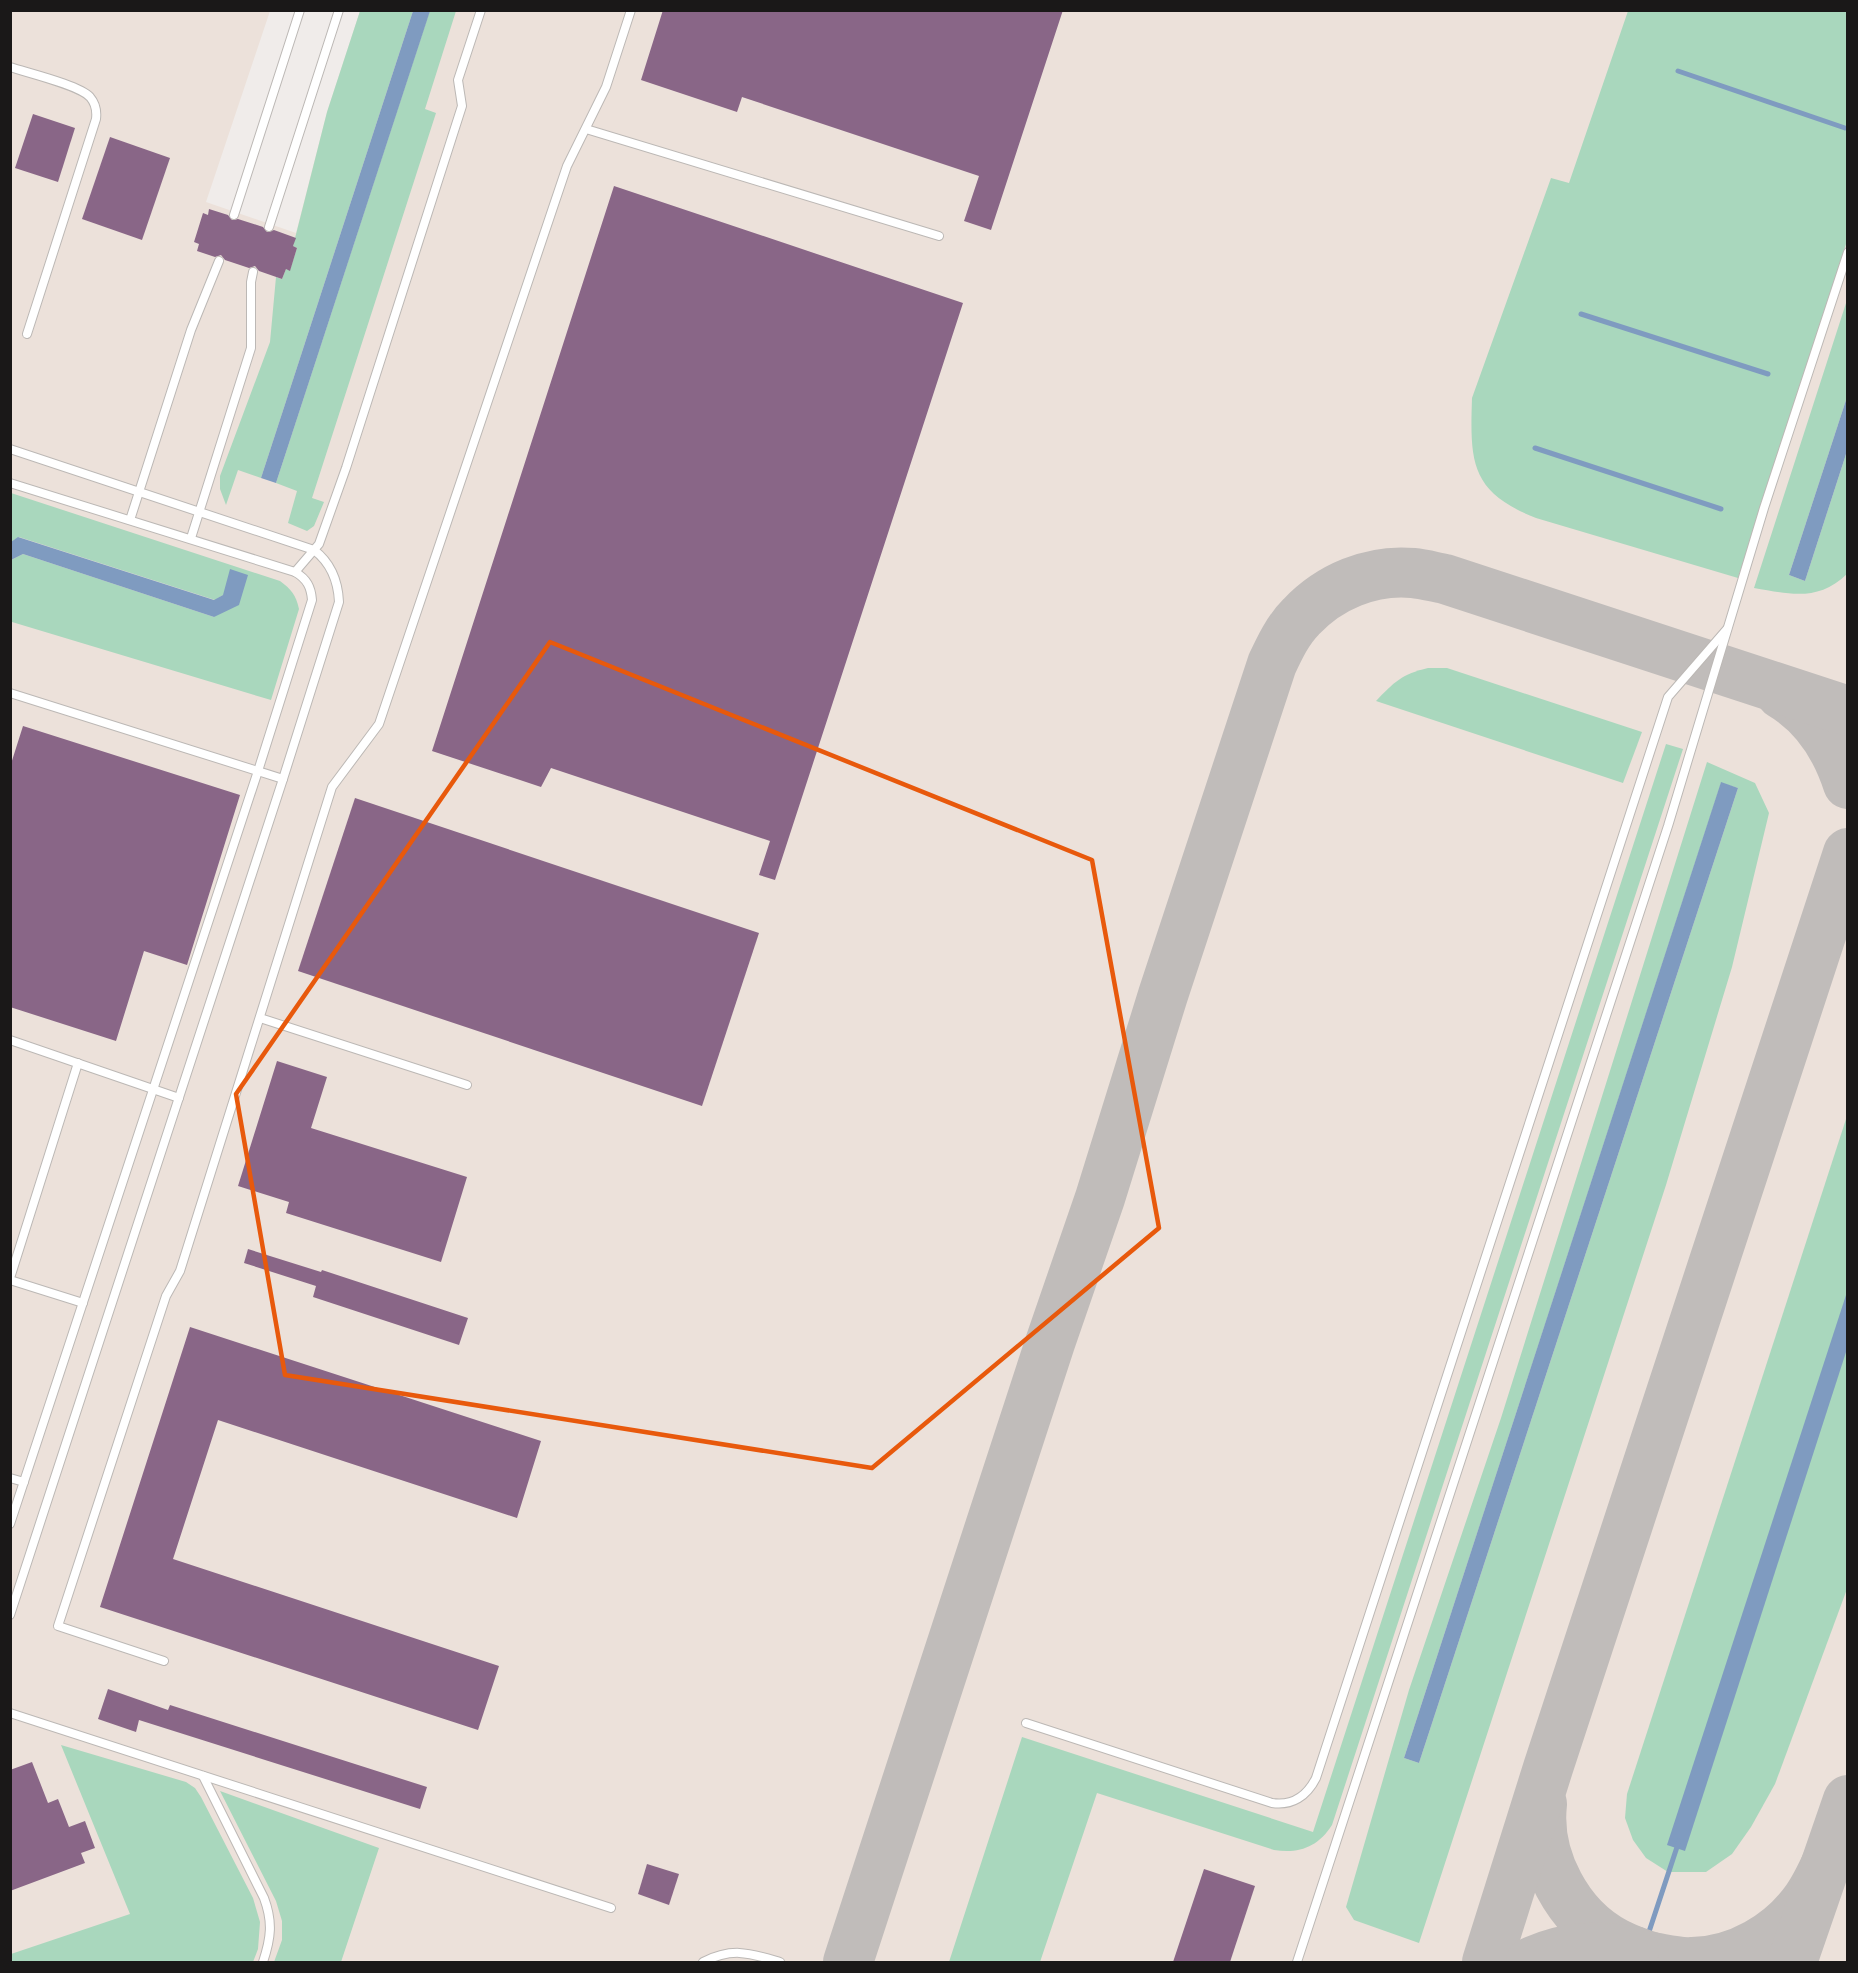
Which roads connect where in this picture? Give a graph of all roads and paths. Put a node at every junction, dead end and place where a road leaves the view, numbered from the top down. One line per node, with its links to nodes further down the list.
1 (300, 10): 7 (lane)
2 (339, 10): 8 (lane)
3 (481, 10): 20 (lane)
4 (631, 10): 6 (lane)
5 (10, 67): 13 (lane)
6 (586, 129): 9 (lane); 26 (lane)
7 (234, 215)
8 (269, 227)
9 (939, 236)
10 (1848, 252): 22 (lane)
11 (219, 261): 16 (lane)
12 (254, 272): 17 (lane)
13 (27, 334)
14 (10, 449): 16 (lane)
15 (10, 483): 18 (lane)
16 (138, 492): 17 (lane); 18 (lane)
17 (201, 512): 19 (lane); 20 (lane)
18 (130, 520): 19 (lane)
19 (191, 538): 21 (lane)
20 (314, 550): 21 (lane); 25 (lane)
21 (295, 572): 24 (lane)
22 (1728, 626): 40 (lane); 46 (lane)
23 (10, 693): 24 (lane)
24 (258, 771): 25 (lane); 30 (lane)
25 (283, 779): 31 (lane)
26 (260, 1018): 29 (lane); 38 (lane)
27 (10, 1040): 28 (lane)
28 (78, 1063): 30 (lane); 32 (lane)
29 (467, 1085)
30 (153, 1089): 31 (lane); 33 (lane)
31 (179, 1098): 37 (lane)
32 (10, 1279): 33 (lane)
33 (83, 1303): 35 (lane)
34 (10, 1478): 35 (lane)
35 (24, 1482): 36 (lane)
36 (10, 1524)
37 (10, 1615)
38 (164, 1661)
39 (10, 1713): 41 (lane)
40 (1026, 1723)
41 (203, 1776): 42 (lane); 43 (lane)
42 (611, 1908)
43 (263, 1962)
44 (703, 1962): 45 (lane)
45 (780, 1962)
46 (1297, 1962)

